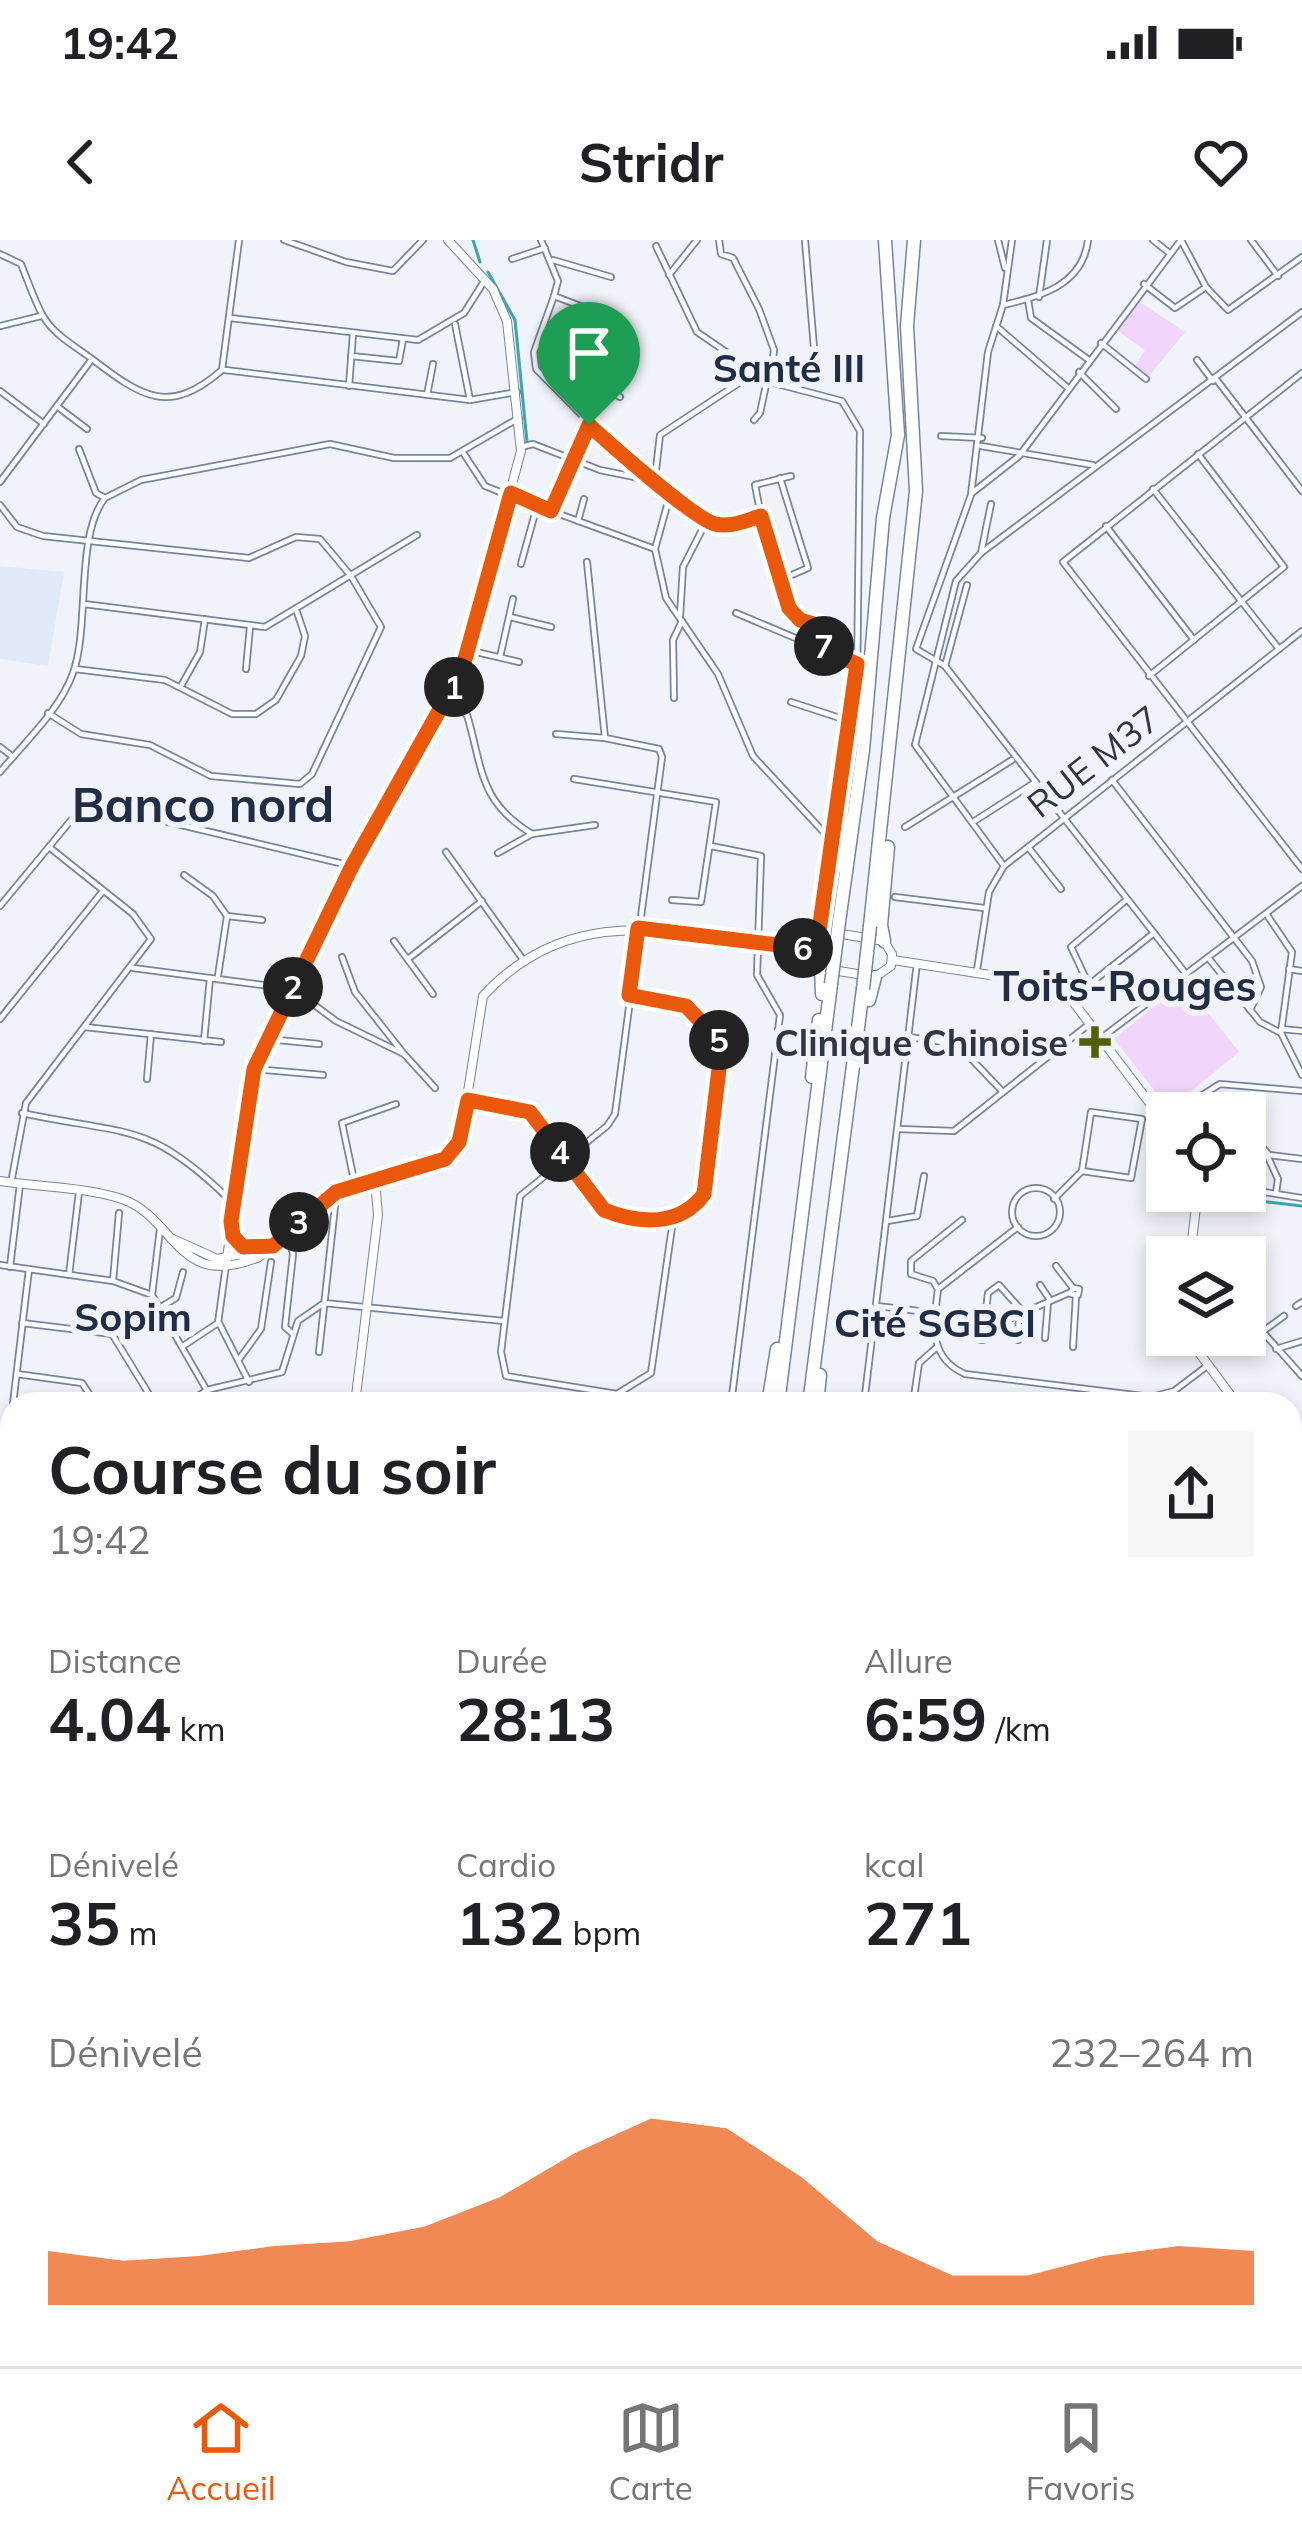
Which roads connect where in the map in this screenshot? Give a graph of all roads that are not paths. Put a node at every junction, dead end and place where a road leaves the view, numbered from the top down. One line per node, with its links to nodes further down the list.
1 (239, 240): 39 (street)
2 (284, 240): 3 (street)
3 (423, 240)
4 (541, 240): 19 (street)
5 (697, 240): 26 (street)
6 (718, 240): 59 (street)
7 (805, 240): 47 (street)
8 (885, 240): 184 (highway)
9 (914, 240): 147 (highway)
10 (998, 240): 25 (street)
11 (1012, 240): 25 (street)
12 (1047, 240): 33 (street)
13 (1088, 240): 33 (street)
14 (1153, 240): 20 (street)
15 (1181, 240): 20 (street); 31 (street)
16 (1251, 240): 27 (street)
17 (453, 243): 29 (street)
18 (656, 246): 26 (street)
19 (545, 248): 23 (street); 24 (street)
20 (1168, 252): 30 (street)
21 (0, 254): 38 (street)
22 (1302, 257): 27 (street)
23 (512, 259)
24 (553, 260): 28 (street); 32 (street)
25 (1007, 274): 35 (street)
26 (669, 275): 59 (street)
27 (1278, 276): 31 (street)
28 (610, 277)
29 (485, 280): 40 (street); 63 (street)
30 (1144, 284): 31 (street); 45 (street)
31 (1206, 287)
32 (554, 296): 37 (street); 46 (street)
33 (1039, 297): 34 (street)
34 (1028, 299): 35 (street); 50 (street)
35 (1003, 305): 42 (street)
36 (1302, 312): 58 (street)
37 (599, 313)
38 (43, 315): 41 (street); 49 (street)
39 (228, 317): 43 (street); 53 (street)
40 (454, 321): 44 (street); 66 (street)
41 (0, 326)
42 (996, 326): 61 (street); 76 (street)
43 (353, 334): 44 (street); 48 (street)
44 (403, 339): 48 (street)
45 (1101, 344): 50 (street); 57 (street)
46 (536, 345): 65 (street); 73 (street)
47 (814, 348)
48 (352, 356): 60 (street)
49 (92, 359): 53 (street); 67 (street)
50 (1089, 360): 54 (street)
51 (1197, 360): 58 (street)
52 (434, 364): 64 (street)
53 (222, 370): 60 (street)
54 (1079, 372): 61 (street); 68 (street)
55 (1302, 373): 70 (street)
56 (748, 376): 86 (street)
57 (1146, 379)
58 (1215, 380): 70 (street); 83 (street)
59 (768, 381): 71 (street); 132 (street)
60 (349, 386): 64 (street)
61 (1068, 388): 79 (street)
62 (0, 391): 72 (street)
63 (517, 392): 66 (street); 69 (street)
64 (427, 395): 66 (street)
65 (620, 397)
66 (470, 400)
67 (58, 406): 72 (street); 74 (street)
68 (1116, 409)
69 (520, 417): 77 (street); 80 (street)
70 (1245, 417): 81 (street); 88 (street)
71 (754, 420)
72 (44, 424): 87 (street)
73 (589, 425): 82 (street); 86 (street)
74 (87, 429)
75 (941, 436): 76 (street)
76 (981, 442): 79 (street); 92 (street)
77 (521, 447): 82 (street); 91 (street)
78 (79, 449): 93 (street)
79 (1023, 450): 83 (street); 92 (street)
80 (464, 453): 91 (street); 93 (street)
81 (1198, 454): 89 (street); 115 (street)
82 (572, 460): 86 (street); 98 (street)
83 (1095, 465): 106 (street)
84 (791, 476): 85 (street)
85 (780, 478): 99 (street); 111 (street)
86 (658, 480): 90 (street)
87 (0, 482)
88 (1300, 486)
89 (1154, 489): 102 (street); 115 (street)
90 (671, 491): 100 (street); 105 (street)
91 (510, 494): 97 (street); 127 (street)
92 (970, 494): 109 (street)
93 (105, 498): 104 (street)
94 (584, 499): 101 (street)
95 (991, 504): 106 (street)
96 (0, 505): 104 (street)
97 (538, 505): 98 (street); 108 (street)
98 (551, 511): 101 (street)
99 (761, 516): 100 (street); 111 (street)
100 (706, 520): 121 (street)
101 (578, 521): 105 (street)
102 (1106, 526): 125 (street); 136 (street)
103 (417, 535): 110 (street)
104 (91, 541): 110 (street); 116 (street)
105 (655, 549): 121 (street)
106 (981, 553): 112 (street)
107 (586, 562): 145 (street)
108 (521, 564)
109 (939, 575): 112 (street); 130 (street)
110 (351, 577): 117 (street); 141 (street)
111 (780, 580): 128 (street)
112 (956, 581): 130 (street)
113 (967, 586): 133 (street)
114 (513, 598): 119 (street)
115 (1239, 603): 125 (street); 126 (street)
116 (83, 604): 120 (street); 134 (street)
117 (297, 612): 122 (street); 137 (street)
118 (736, 613): 128 (street)
119 (510, 617): 123 (street); 129 (street)
120 (205, 619): 122 (street); 137 (street)
121 (681, 620): 138 (street); 161 (street)
122 (250, 626): 135 (street)
123 (551, 627)
124 (1302, 631): 126 (street, RUE M37)
125 (1194, 640): 136 (street)
126 (1279, 649): 143 (street, RUE M37)
127 (468, 650): 129 (street); 139 (street)
128 (823, 650): 132 (street)
129 (500, 657): 131 (street)
130 (936, 658): 133 (street); 155 (street)
131 (519, 662)
132 (857, 664): 142 (street)
133 (945, 665): 149 (street)
134 (75, 669): 137 (street); 141 (street)
135 (246, 669)
136 (1149, 676): 143 (street)
137 (181, 686)
138 (674, 698)
139 (447, 702): 160 (street); 167 (street)
140 (791, 702): 142 (street)
141 (48, 713): 148 (street)
142 (851, 722): 161 (street)
143 (1185, 722): 152 (street, RUE M37); 169 (street)
144 (556, 734): 145 (street)
145 (605, 738): 154 (street)
146 (0, 747): 148 (street)
147 (892, 751): 188 (highway); 241 (highway, bridge)
148 (13, 757): 150 (street)
149 (1013, 759): 153 (street); 155 (street)
150 (0, 772)
151 (574, 779): 154 (street)
152 (1112, 780): 156 (street, RUE M37); 186 (street)
153 (1034, 783): 156 (street); 157 (street)
154 (656, 792): 162 (street); 183 (street)
155 (951, 797): 157 (street); 159 (street)
156 (1064, 819): 164 (street, RUE M37); 175 (street)
157 (971, 823): 168 (street)
158 (595, 825): 160 (street)
159 (905, 827)
160 (532, 835): 166 (street)
161 (830, 838): 184 (street)
162 (711, 846): 176 (street); 189 (street)
163 (49, 847): 167 (street); 173 (street); 178 (street)
164 (1028, 847): 168 (street, RUE M37); 172 (street)
165 (446, 851): 177 (street)
166 (499, 853)
167 (352, 866): 206 (street)
168 (1004, 866): 179 (street, RUE M37)
169 (1302, 869)
170 (184, 875): 181 (street)
171 (1302, 886): 180 (street)
172 (1061, 890)
173 (103, 891): 197 (street); 211 (street)
174 (895, 897): 179 (street)
175 (1127, 899): 185 (street); 205 (street)
176 (672, 900)
177 (482, 901): 193 (street); 195 (street)
178 (0, 906)
179 (987, 908): 200 (street, RUE M37)
180 (1266, 914): 186 (street); 199 (street)
181 (227, 916): 182 (street); 204 (street)
182 (262, 920)
183 (638, 928): 189 (street); 195 (street); 208 (street)
184 (829, 931): 188 (street); 190 (street); 238 (highway, bridge)
185 (1154, 933): 202 (street); 205 (street)
186 (1234, 939): 192 (street); 210 (street)
187 (394, 941): 193 (street)
188 (884, 941): 194 (street)
189 (755, 944): 190 (street); 323 (street)
190 (812, 949): 198 (street)
191 (341, 957): 223 (street)
192 (1209, 957): 202 (street); 210 (street)
193 (408, 959): 207 (street)
194 (893, 960): 196 (street); 203 (street)
195 (524, 961): 233 (street)
196 (917, 963): 200 (street); 217 (street)
197 (133, 968): 204 (street); 213 (street)
198 (821, 968): 203 (street); 238 (highway)
199 (1289, 969): 201 (street); 214 (street)
200 (977, 970): 209 (street)
201 (1302, 971)
202 (1186, 974): 219 (street)
203 (875, 977): 241 (highway)
204 (214, 978): 206 (street); 220 (street)
205 (1089, 985): 209 (street)
206 (293, 989): 218 (street); 223 (street)
207 (433, 994)
208 (629, 995): 242 (street); 258 (street)
209 (1071, 999): 212 (street)
210 (1250, 1010): 214 (street)
211 (0, 1019)
212 (1088, 1025): 219 (street); 231 (street)
213 (85, 1027): 216 (street); 235 (street)
214 (1281, 1031): 215 (street); 226 (street)
215 (1302, 1031)
216 (151, 1034): 220 (street); 227 (street)
217 (909, 1037): 231 (street); 239 (street)
218 (268, 1040): 222 (street); 224 (street)
219 (1100, 1040): 232 (street)
220 (203, 1041): 221 (street)
221 (221, 1042)
222 (319, 1044)
223 (404, 1054): 228 (street)
224 (254, 1069): 225 (street); 255 (street)
225 (323, 1075)
226 (1302, 1075)
227 (146, 1079)
228 (435, 1088)
229 (1302, 1090): 230 (street)
230 (1207, 1092)
231 (1004, 1093): 239 (street)
232 (1146, 1097)
233 (468, 1100): 242 (street); 246 (street)
234 (396, 1104): 249 (street)
235 (22, 1113): 248 (street); 255 (street)
236 (1142, 1119): 237 (street); 244 (street); 244 (street)
237 (1146, 1119)
238 (813, 1126): 267 (highway)
239 (898, 1129): 260 (street)
240 (1267, 1154): 243 (street); 252 (street)
241 (842, 1155): 326 (highway)
242 (566, 1160): 258 (street); 291 (street)
243 (1302, 1160)
244 (1082, 1171): 254 (street)
245 (924, 1176): 260 (street)
246 (375, 1180): 249 (street); 283 (street)
247 (0, 1181): 248 (street)
248 (16, 1184): 250 (street); 272 (street)
249 (355, 1185): 264 (street)
250 (79, 1192): 263 (street); 275 (street)
251 (1266, 1192): 252 (street)
252 (1276, 1193): 253 (street)
253 (1302, 1198)
254 (1054, 1199): 262 (street); 262 (street)
255 (233, 1203): 261 (street)
256 (335, 1206): 282 (street)
257 (119, 1213): 276 (street)
258 (673, 1220): 322 (street)
259 (962, 1220): 278 (street)
260 (887, 1221): 284 (street)
261 (230, 1226): 265 (street); 266 (street); 269 (street)
262 (1018, 1226): 278 (street)
263 (163, 1232): 266 (street); 269 (street); 280 (street)
264 (287, 1233): 265 (street); 299 (street)
265 (270, 1247): 269 (street)
266 (204, 1256): 269 (street)
267 (795, 1260): 324 (highway); 325 (highway)
268 (271, 1262): 310 (street)
269 (227, 1263): 293 (street)
270 (0, 1265): 272 (street)
271 (1056, 1266): 279 (street)
272 (10, 1267): 273 (street)
273 (29, 1269): 275 (street); 292 (street)
274 (183, 1272): 285 (street)
275 (69, 1275): 276 (street)
276 (113, 1280): 280 (street)
277 (1040, 1285): 281 (street)
278 (938, 1289): 287 (street)
279 (1073, 1292): 281 (street); 305 (street)
280 (152, 1295): 285 (street)
281 (1050, 1301): 288 (street); 300 (street)
282 (324, 1303): 283 (street); 299 (street); 308 (street)
283 (368, 1306): 291 (street); 320 (street)
284 (877, 1306): 287 (street); 327 (street)
285 (161, 1307): 304 (street)
286 (958, 1308): 295 (street)
287 (935, 1313): 294 (street)
288 (1022, 1314): 290 (street); 296 (street); 302 (street)
289 (1284, 1316): 298 (street)
290 (985, 1318): 296 (street); 297 (street)
291 (505, 1321): 321 (street)
292 (22, 1323): 312 (street); 318 (street)
293 (218, 1323): 304 (street); 310 (street)
294 (934, 1323): 295 (street); 306 (street)
295 (955, 1326): 297 (street)
296 (993, 1326): 297 (street)
297 (970, 1328)
298 (1266, 1330)
299 (293, 1334): 314 (street)
300 (1045, 1338)
301 (1266, 1338): 307 (street)
302 (1018, 1340)
303 (1302, 1341): 307 (street)
304 (183, 1346): 315 (street)
305 (1073, 1347)
306 (936, 1348): 328 (street); 329 (street)
307 (1276, 1349): 313 (street)
308 (319, 1352)
309 (1201, 1356): 311 (street)
310 (240, 1358): 314 (street)
311 (1208, 1366): 330 (street); 331 (street)
312 (17, 1374): 316 (street); 317 (street)
313 (1302, 1377)
314 (249, 1382): 315 (street)
315 (207, 1390): 319 (street)
316 (14, 1392)
317 (88, 1392)
318 (148, 1392)
319 (204, 1392)
320 (357, 1392)
321 (605, 1392)
322 (621, 1392)
323 (733, 1392)
324 (770, 1392)
325 (779, 1392)
326 (814, 1392)
327 (866, 1392)
328 (916, 1392)
329 (1105, 1392)
330 (1168, 1392)
331 (1228, 1392)

